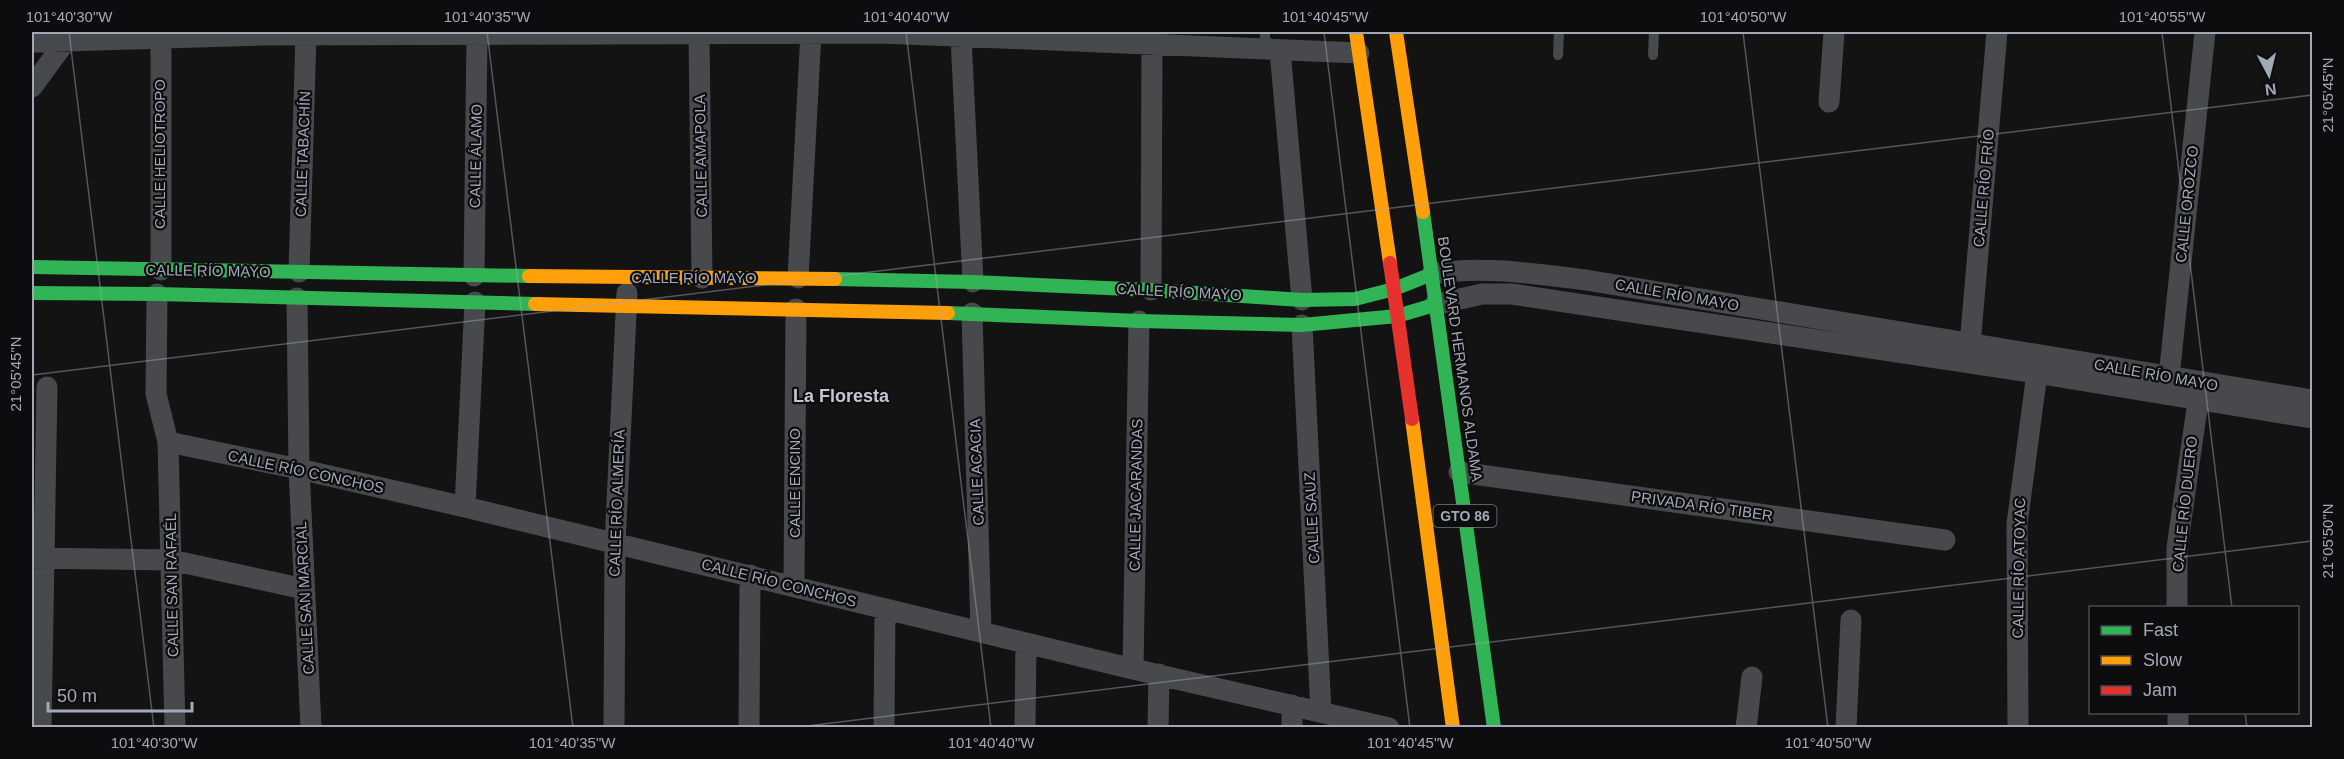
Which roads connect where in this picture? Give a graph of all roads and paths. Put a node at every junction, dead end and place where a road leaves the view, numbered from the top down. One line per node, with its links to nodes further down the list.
1 (632, 32): 14 (street); 15 (street)
2 (738, 32): 3 (street); 15 (street)
3 (811, 32): 20 (street); 36 (street)
4 (1356, 32): 25 (street, GTO 86)
5 (1396, 32): 33 (street, BOULEVARD HERMANOS ALDAMA / GTO 86)
6 (1559, 32): 26 (lane)
7 (1654, 32): 27 (lane)
8 (1834, 32): 29 (street)
9 (1997, 32): 55 (street, CALLE RÍO FRÍO)
10 (2205, 32): 57 (street, CALLE OROZCO)
11 (264, 33): 17 (street); 18 (street)
12 (333, 33): 13 (street); 18 (street)
13 (408, 33): 19 (street)
14 (522, 33): 19 (street)
15 (699, 34): 35 (street, CALLE AMAPOLA)
16 (1009, 34): 20 (street); 22 (street)
17 (161, 35): 23 (street); 31 (street, CALLE HELIOTROPO)
18 (306, 35): 32 (street, CALLE TABACHÍN)
19 (477, 35): 34 (street, CALLE ÁLAMO)
20 (961, 37): 39 (street)
21 (37, 38): 23 (street)
22 (1141, 39): 24 (street); 40 (street)
23 (65, 42): 28 (street)
24 (1271, 44): 25 (street); 45 (street)
25 (1359, 53): 41 (street, GTO 86)
26 (1558, 55)
27 (1653, 55)
28 (32, 87)
29 (1829, 102)
30 (32, 267): 31 (street, CALLE RÍO MAYO)
31 (160, 270): 32 (street, CALLE RÍO MAYO)
32 (299, 272): 34 (street, CALLE RÍO MAYO)
33 (1432, 274): 38 (street, CALLE RÍO MAYO); 41 (street, CALLE RÍO MAYO); 48 (street, BOULEVARD HERMANOS ALDAMA / GTO 86)
34 (474, 276): 37 (street, CALLE RÍO MAYO)
35 (702, 278): 36 (street, CALLE RÍO MAYO); 37 (street, CALLE RÍO MAYO)
36 (798, 278): 39 (street, CALLE RÍO MAYO)
37 (628, 279): 49 (street, CALLE RÍO ALMERÍA)
38 (1586, 280): 47 (street); 55 (street, CALLE RÍO MAYO)
39 (973, 282): 40 (street, CALLE RÍO MAYO)
40 (1151, 290): 45 (street, CALLE RÍO MAYO)
41 (1394, 290): 45 (street, CALLE RÍO MAYO); 52 (street, GTO 86)
42 (32, 292): 43 (street, CALLE RÍO MAYO)
43 (157, 294): 44 (street, CALLE RÍO MAYO); 62 (street)
44 (297, 298): 46 (street, CALLE RÍO MAYO); 63 (street)
45 (1302, 300)
46 (475, 303): 49 (street, CALLE RÍO MAYO); 65 (street)
47 (1582, 304): 48 (street, CALLE RÍO MAYO); 56 (street, CALLE RÍO MAYO)
48 (1434, 305): 52 (street, CALLE RÍO MAYO); 64 (street, BOULEVARD HERMANOS ALDAMA / GTO 86)
49 (626, 307): 50 (street, CALLE RÍO MAYO); 67 (street, CALLE RÍO ALMERÍA)
50 (796, 309): 51 (street, CALLE RÍO MAYO); 71 (street, CALLE ENCINO)
51 (972, 313): 53 (street, CALLE RÍO MAYO); 76 (street, CALLE ACACIA)
52 (1397, 316): 54 (street, CALLE RÍO MAYO); 93 (street, GTO 86)
53 (1139, 321): 54 (street, CALLE RÍO MAYO); 78 (street, CALLE JACARANDAS)
54 (1302, 325): 82 (street, CALLE SAUZ)
55 (1970, 345): 57 (street, CALLE RÍO MAYO)
56 (2037, 373): 60 (street, CALLE RÍO MAYO); 97 (street, CALLE RÍO ATOYAC)
57 (2169, 377): 59 (street, CALLE RÍO MAYO)
58 (47, 387): 68 (street)
59 (2313, 400)
60 (2198, 401): 61 (street, CALLE RÍO MAYO); 73 (street, CALLE RÍO DUERO)
61 (2313, 418)
62 (168, 442): 63 (street, CALLE RÍO CONCHOS); 69 (street, CALLE SAN RAFAÉL)
63 (299, 469): 65 (street, CALLE RÍO CONCHOS); 72 (street, CALLE SAN MARCIAL)
64 (1459, 472): 66 (street, PRIVADA RÍO TIBER); 94 (street, BOULEVARD HERMANOS ALDAMA / GTO 86)
65 (465, 507): 67 (street, CALLE RÍO CONCHOS)
66 (1945, 540)
67 (615, 545): 70 (street, CALLE RÍO CONCHOS); 86 (street, CALLE RÍO ALMERÍA)
68 (38, 558): 69 (street); 83 (street)
69 (171, 560): 72 (street); 84 (street, CALLE SAN RAFAÉL)
70 (750, 575): 71 (street, CALLE RÍO CONCHOS); 87 (street)
71 (794, 585): 74 (street, CALLE RÍO CONCHOS)
72 (304, 589): 85 (street, CALLE SAN MARCIAL)
73 (2176, 606)
74 (885, 609): 76 (street, CALLE RÍO CONCHOS); 88 (street)
75 (1851, 620): 96 (street)
76 (981, 632): 77 (street, CALLE RÍO CONCHOS)
77 (1026, 643): 78 (street, CALLE RÍO CONCHOS); 89 (street)
78 (1133, 669): 79 (street, CALLE RÍO CONCHOS)
79 (1159, 675): 81 (street, CALLE RÍO CONCHOS); 90 (street)
80 (1752, 677): 95 (street)
81 (1292, 705): 82 (street, CALLE RÍO CONCHOS); 91 (street)
82 (1321, 711): 92 (street, CALLE RÍO CONCHOS)
83 (41, 728)
84 (175, 728)
85 (311, 728)
86 (614, 728)
87 (749, 728)
88 (884, 728)
89 (1024, 728)
90 (1158, 728)
91 (1292, 728)
92 (1389, 728)
93 (1453, 728)
94 (1494, 728)
95 (1746, 728)
96 (1846, 728)
97 (2018, 728)

